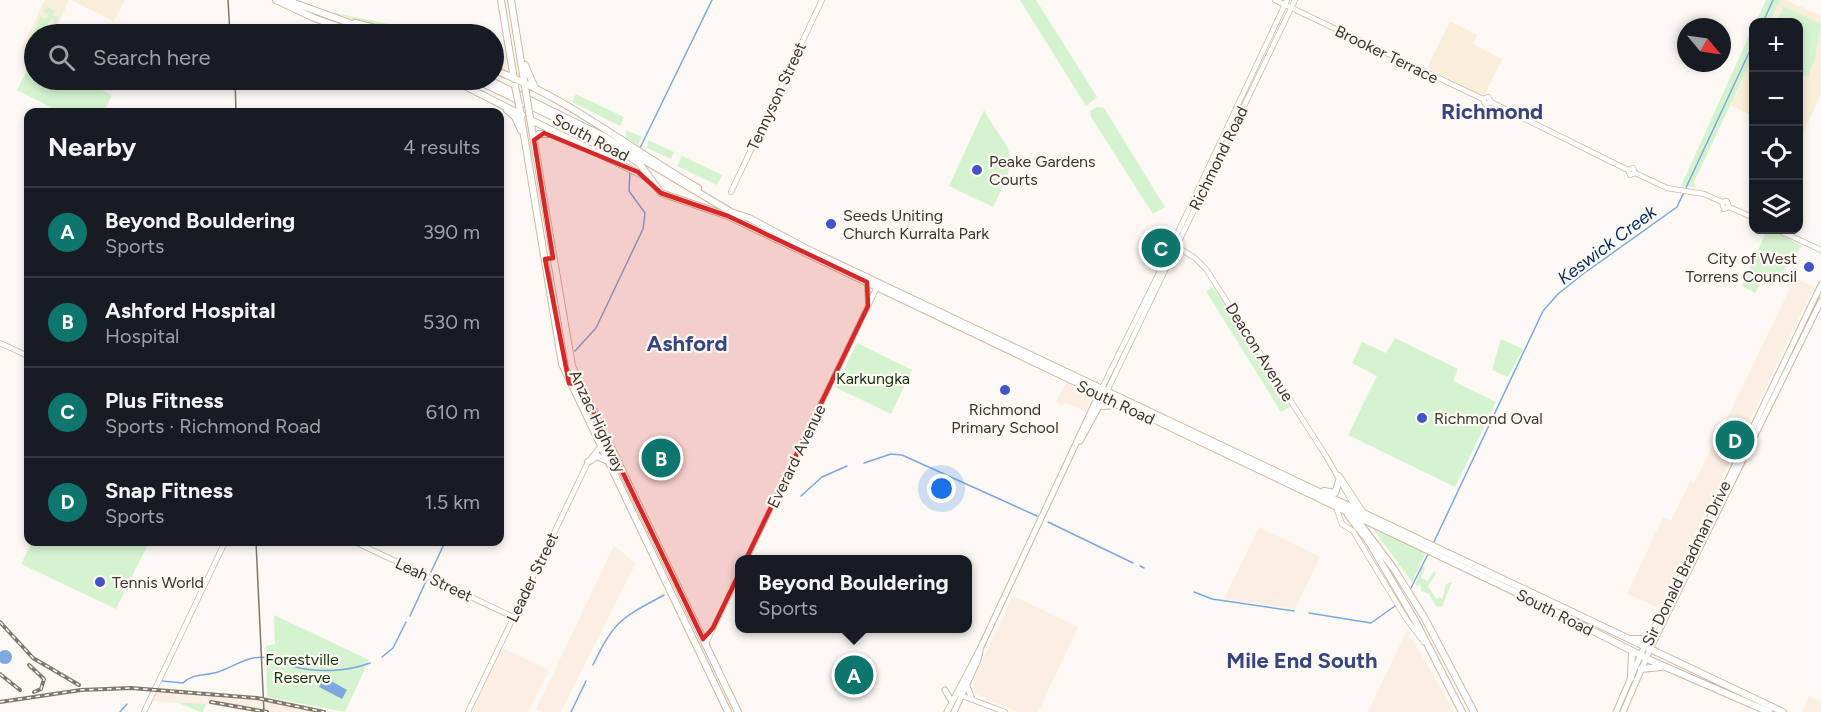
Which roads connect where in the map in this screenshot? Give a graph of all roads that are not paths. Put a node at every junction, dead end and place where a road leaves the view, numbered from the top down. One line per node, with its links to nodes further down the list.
1 (276, 0): 12 (highway)
2 (286, 0): 10 (highway)
3 (501, 0): 11 (highway, Anzac Highway)
4 (822, 0): 38 (street, Tennyson Street)
5 (1275, 0): 8 (street, Brooker Terrace)
6 (1294, 0): 9 (street, Richmond Road)
7 (511, 2): 11 (highway); 15 (highway, Anzac Highway)
8 (1285, 2): 9 (street, Brooker Terrace); 41 (street, Richmond Road)
9 (1291, 8): 39 (street, Brooker Terrace); 41 (street, Richmond Road)
10 (317, 14): 13 (highway); 14 (highway)
11 (504, 17): 16 (highway, Anzac Highway)
12 (330, 24)
13 (348, 24)
14 (358, 24)
15 (519, 50): 20 (highway, Anzac Highway); 22 (highway)
16 (510, 61): 17 (highway); 19 (highway, Anzac Highway)
17 (504, 69)
18 (504, 75): 19 (highway)
19 (513, 79): 20 (highway); 28 (highway, Anzac Highway, bridge)
20 (525, 83): 22 (highway); 29 (highway, Anzac Highway, bridge)
21 (504, 87): 33 (highway, South Road)
22 (536, 89): 33 (highway)
23 (472, 90): 26 (highway)
24 (473, 90): 28 (highway)
25 (497, 90): 33 (highway, South Road)
26 (503, 108)
27 (504, 108): 31 (highway)
28 (520, 114): 29 (highway); 31 (highway, Anzac Highway)
29 (531, 120): 30 (highway); 32 (highway, Anzac Highway)
30 (557, 135): 32 (highway); 37 (highway)
31 (525, 139): 36 (highway, Anzac Highway)
32 (534, 140): 35 (highway, Anzac Highway)
33 (633, 153): 34 (highway); 34 (highway, South Road)
34 (643, 159): 37 (highway, South Road); 46 (highway, South Road)
35 (540, 175): 36 (highway); 43 (highway, Anzac Highway)
36 (532, 176): 44 (highway, Anzac Highway)
37 (651, 180): 45 (highway, South Road)
38 (731, 192)
39 (1749, 216)
40 (1787, 234): 42 (street)
41 (1174, 246): 55 (street, Richmond Road); 65 (street, Deacon Avenue)
42 (1821, 250)
43 (553, 258): 44 (highway); 52 (highway, Anzac Highway)
44 (545, 259): 53 (highway, Anzac Highway)
45 (867, 282): 46 (highway, South Road); 49 (street)
46 (878, 285): 49 (street, Everard Avenue); 55 (highway, South Road)
47 (1821, 285): 86 (main road, Sir Donald Bradman Drive)
48 (1821, 300): 90 (main road, Sir Donald Bradman Drive)
49 (868, 306): 79 (street, Everard Avenue)
50 (0, 343): 51 (street)
51 (24, 354)
52 (574, 371): 53 (highway); 54 (highway, Anzac Highway)
53 (569, 383): 56 (highway, Anzac Highway)
54 (581, 386): 56 (highway); 59 (highway, Anzac Highway)
55 (1103, 392): 57 (highway, South Road); 58 (main road, Richmond Road); 60 (main road, Richmond Road); 69 (highway, South Road)
56 (575, 395): 61 (highway, Anzac Highway)
57 (1121, 405): 58 (highway); 70 (highway, South Road)
58 (1100, 406): 60 (main road, Richmond Road)
59 (597, 423): 61 (highway); 62 (highway, Anzac Highway)
60 (1077, 444): 89 (main road, Richmond Road)
61 (600, 446): 62 (highway); 63 (highway, Anzac Highway); 64 (street, Leader Street)
62 (614, 457): 66 (highway, Anzac Highway)
63 (607, 460): 64 (highway); 68 (highway, Anzac Highway)
64 (588, 462): 84 (street, Leader Street)
65 (1335, 471): 67 (street, Deacon Avenue); 73 (street, Deacon Avenue)
66 (625, 479): 68 (highway); 72 (highway, Anzac Highway)
67 (1339, 480): 69 (highway); 73 (street, Deacon Avenue)
68 (618, 483): 74 (highway, Anzac Highway)
69 (1306, 487): 71 (highway, South Road)
70 (1336, 507): 71 (highway, South Road); 83 (street)
71 (1345, 509): 73 (highway, South Road); 83 (highway)
72 (642, 513): 74 (highway); 75 (highway, Anzac Highway)
73 (1361, 516): 78 (highway, South Road); 114 (highway)
74 (638, 525): 75 (highway); 81 (highway, Anzac Highway)
75 (649, 528): 80 (highway, Anzac Highway)
76 (223, 546): 106 (street)
77 (363, 546): 84 (street, Leah Street)
78 (1430, 548): 85 (highway, South Road); 91 (highway, South Road)
79 (749, 555)
80 (664, 560): 81 (highway); 87 (highway, Anzac Highway)
81 (657, 564): 88 (highway, Anzac Highway)
82 (735, 584): 87 (street)
83 (1400, 601): 94 (highway); 94 (street)
84 (513, 617): 107 (street, Leader Street)
85 (1615, 632): 86 (highway); 90 (highway, South Road)
86 (1648, 639): 90 (main road, Sir Donald Bradman Drive)
87 (704, 642): 88 (street); 100 (highway, Anzac Highway)
88 (698, 649): 103 (highway, Anzac Highway)
89 (980, 649): 97 (main road, Richmond Road); 99 (main road, Richmond Road)
90 (1647, 649): 92 (main road, Sir Donald Bradman Drive); 118 (highway, South Road)
91 (1632, 651): 92 (highway, South Road); 96 (highway)
92 (1643, 657): 93 (main road, Sir Donald Bradman Drive); 95 (highway, South Road); 96 (main road, Sir Donald Bradman Drive)
93 (1641, 669): 95 (highway); 102 (main road, Sir Donald Bradman Drive)
94 (1441, 670): 113 (highway)
95 (1671, 670): 117 (highway, South Road)
96 (1631, 678): 105 (main road, Sir Donald Bradman Drive)
97 (967, 685): 99 (main road, Richmond Road); 101 (main road)
98 (945, 690): 104 (main road)
99 (959, 695): 101 (street); 104 (main road, Richmond Road)
100 (730, 696): 103 (highway); 109 (highway, Anzac Highway)
101 (971, 699): 104 (main road); 112 (street)
102 (1628, 699): 105 (main road); 116 (main road, Sir Donald Bradman Drive)
103 (722, 700): 108 (highway, Anzac Highway)
104 (955, 703): 110 (main road, Richmond Road); 111 (main road, Richmond Road)
105 (1620, 703): 115 (main road, Sir Donald Bradman Drive)
106 (144, 712)
107 (468, 712)
108 (728, 712)
109 (738, 712)
110 (947, 712)
111 (954, 712)
112 (1005, 712)
113 (1462, 712)
114 (1474, 712)
115 (1616, 712)
116 (1623, 712)
117 (1769, 712)
118 (1783, 712)

